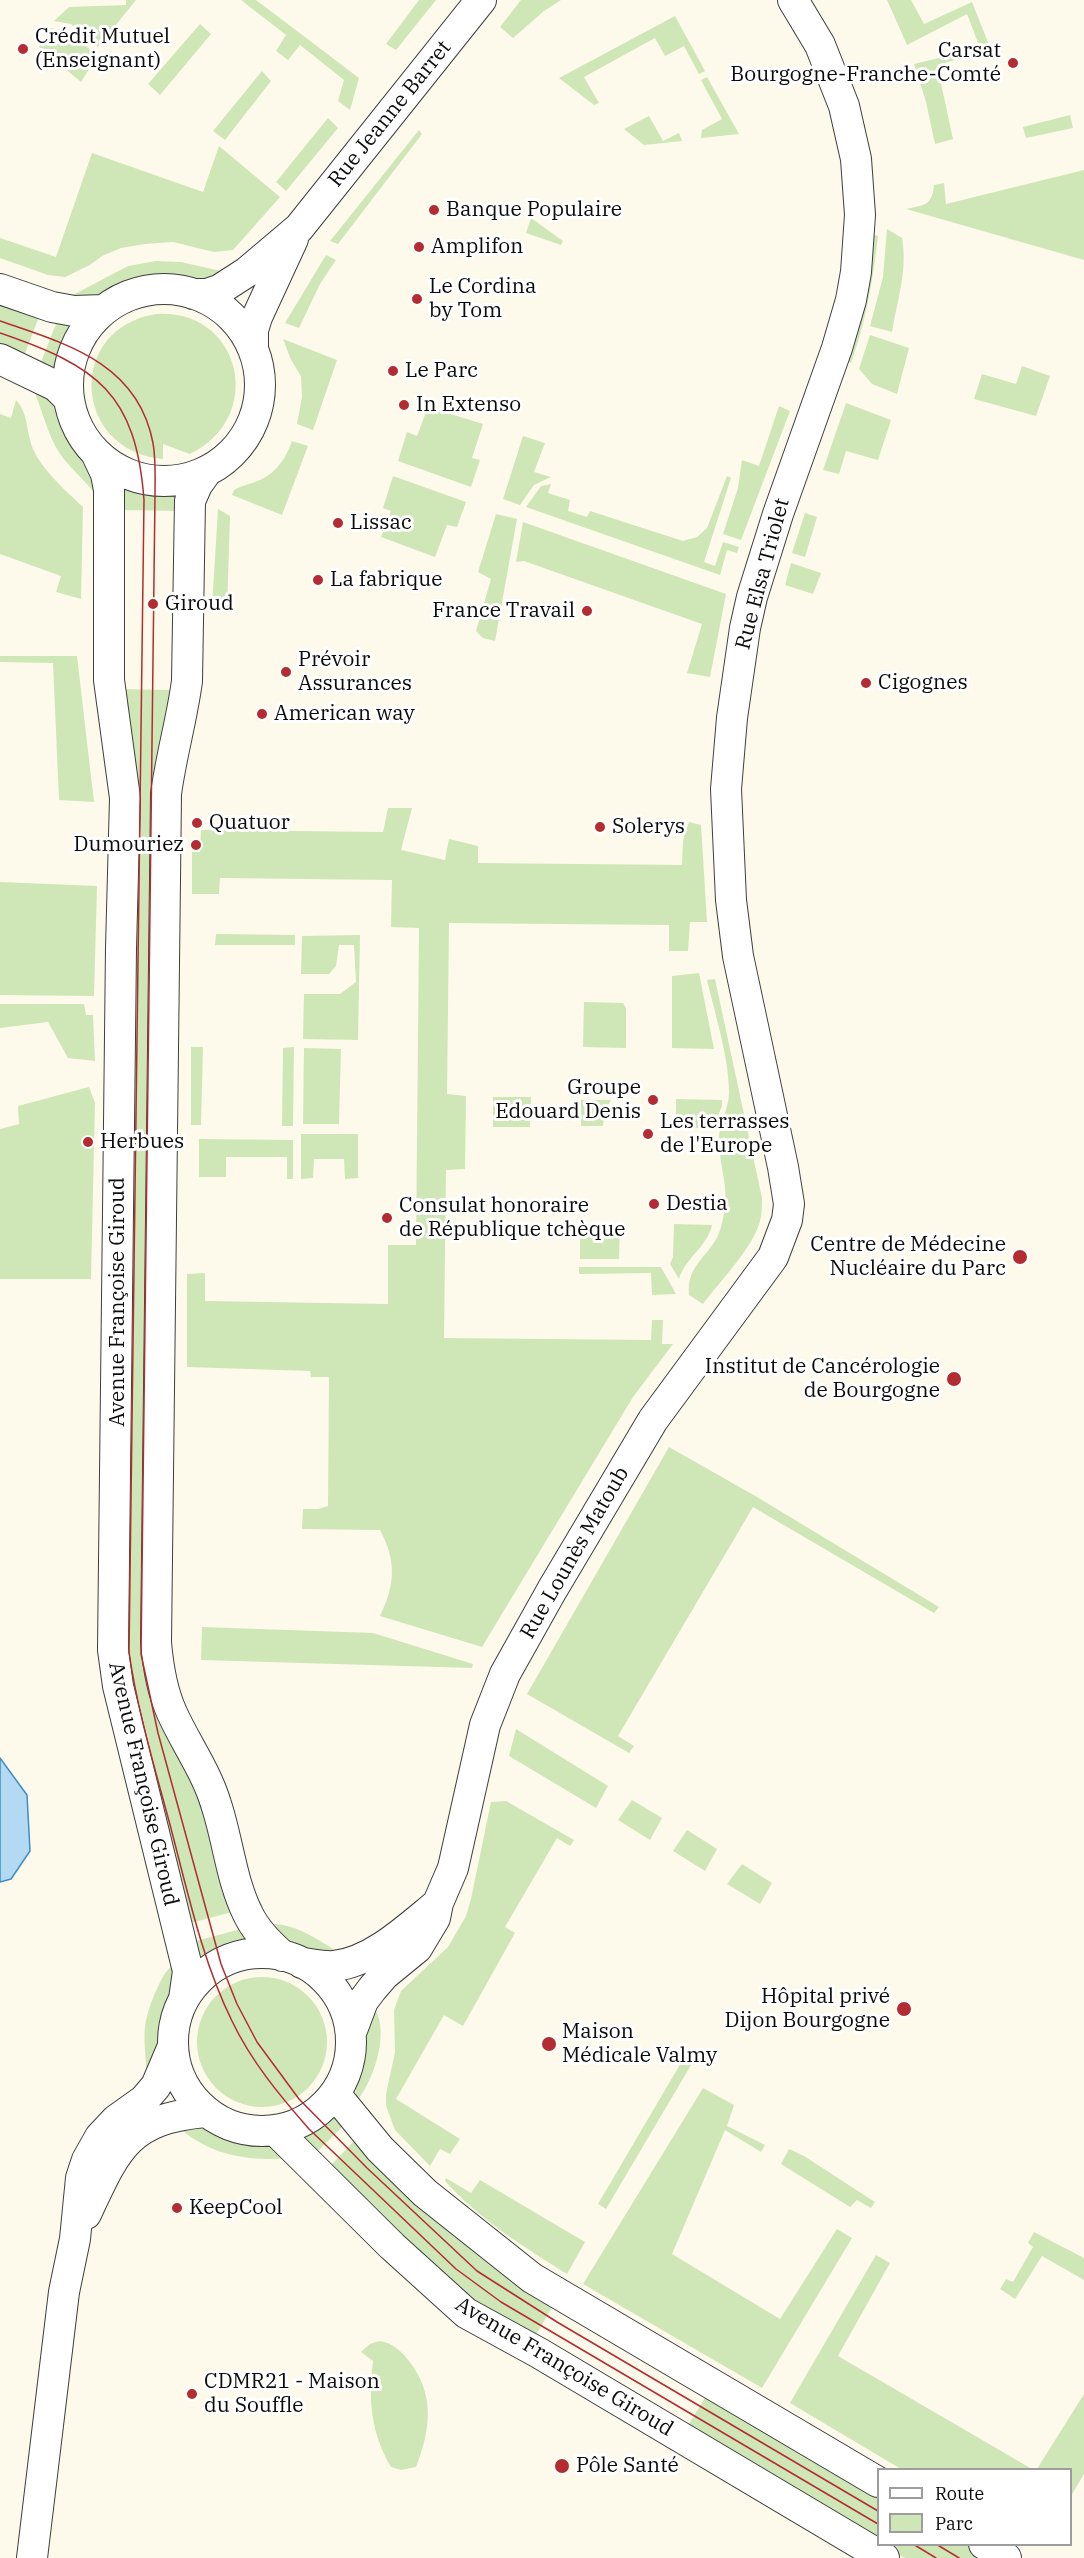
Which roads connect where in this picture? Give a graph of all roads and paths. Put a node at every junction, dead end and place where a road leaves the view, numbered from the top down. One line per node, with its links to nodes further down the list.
1 (480, 0): 3 (street, Rue Jeanne Barret)
2 (793, 0): 12 (street, Rue Elsa Triolet)
3 (299, 228): 5 (street, Rue Jeanne Barret); 7 (street, Rue Jeanne Barret)
4 (0, 289): 6 (street, Avenue Françoise Giroud)
5 (193, 294): 6 (street, Avenue Françoise Giroud); 7 (street, Avenue Françoise Giroud)
6 (104, 310): 9 (street, Avenue Françoise Giroud)
7 (253, 350): 11 (street, Avenue Françoise Giroud)
8 (0, 359): 9 (street)
9 (69, 399): 10 (street, Avenue Françoise Giroud)
10 (98, 455): 11 (street, Avenue Françoise Giroud); 15 (street, Avenue Françoise Giroud)
11 (207, 471): 14 (street, Avenue Françoise Giroud)
12 (781, 1237): 13 (street, Rue Lounès Matoub)
13 (438, 1903): 14 (street, Rue Lounès Matoub); 16 (street, Rue Lounès Matoub)
14 (293, 1959): 15 (street, Avenue Françoise Giroud); 16 (street, Avenue Françoise Giroud)
15 (184, 1999): 17 (street, Avenue Françoise Giroud)
16 (351, 2033): 18 (street, Avenue Françoise Giroud)
17 (173, 2046): 19 (street, Avenue Françoise Giroud); 21 (street)
18 (336, 2094): 20 (street, Avenue Françoise Giroud); 22 (street)
19 (205, 2112): 20 (street, Avenue Françoise Giroud); 21 (street)
20 (277, 2132): 25 (street, Avenue Françoise Giroud)
21 (75, 2239): 24 (street)
22 (877, 2481)
23 (987, 2546): 26 (street)
24 (32, 2558)
25 (884, 2558)
26 (1006, 2558)

